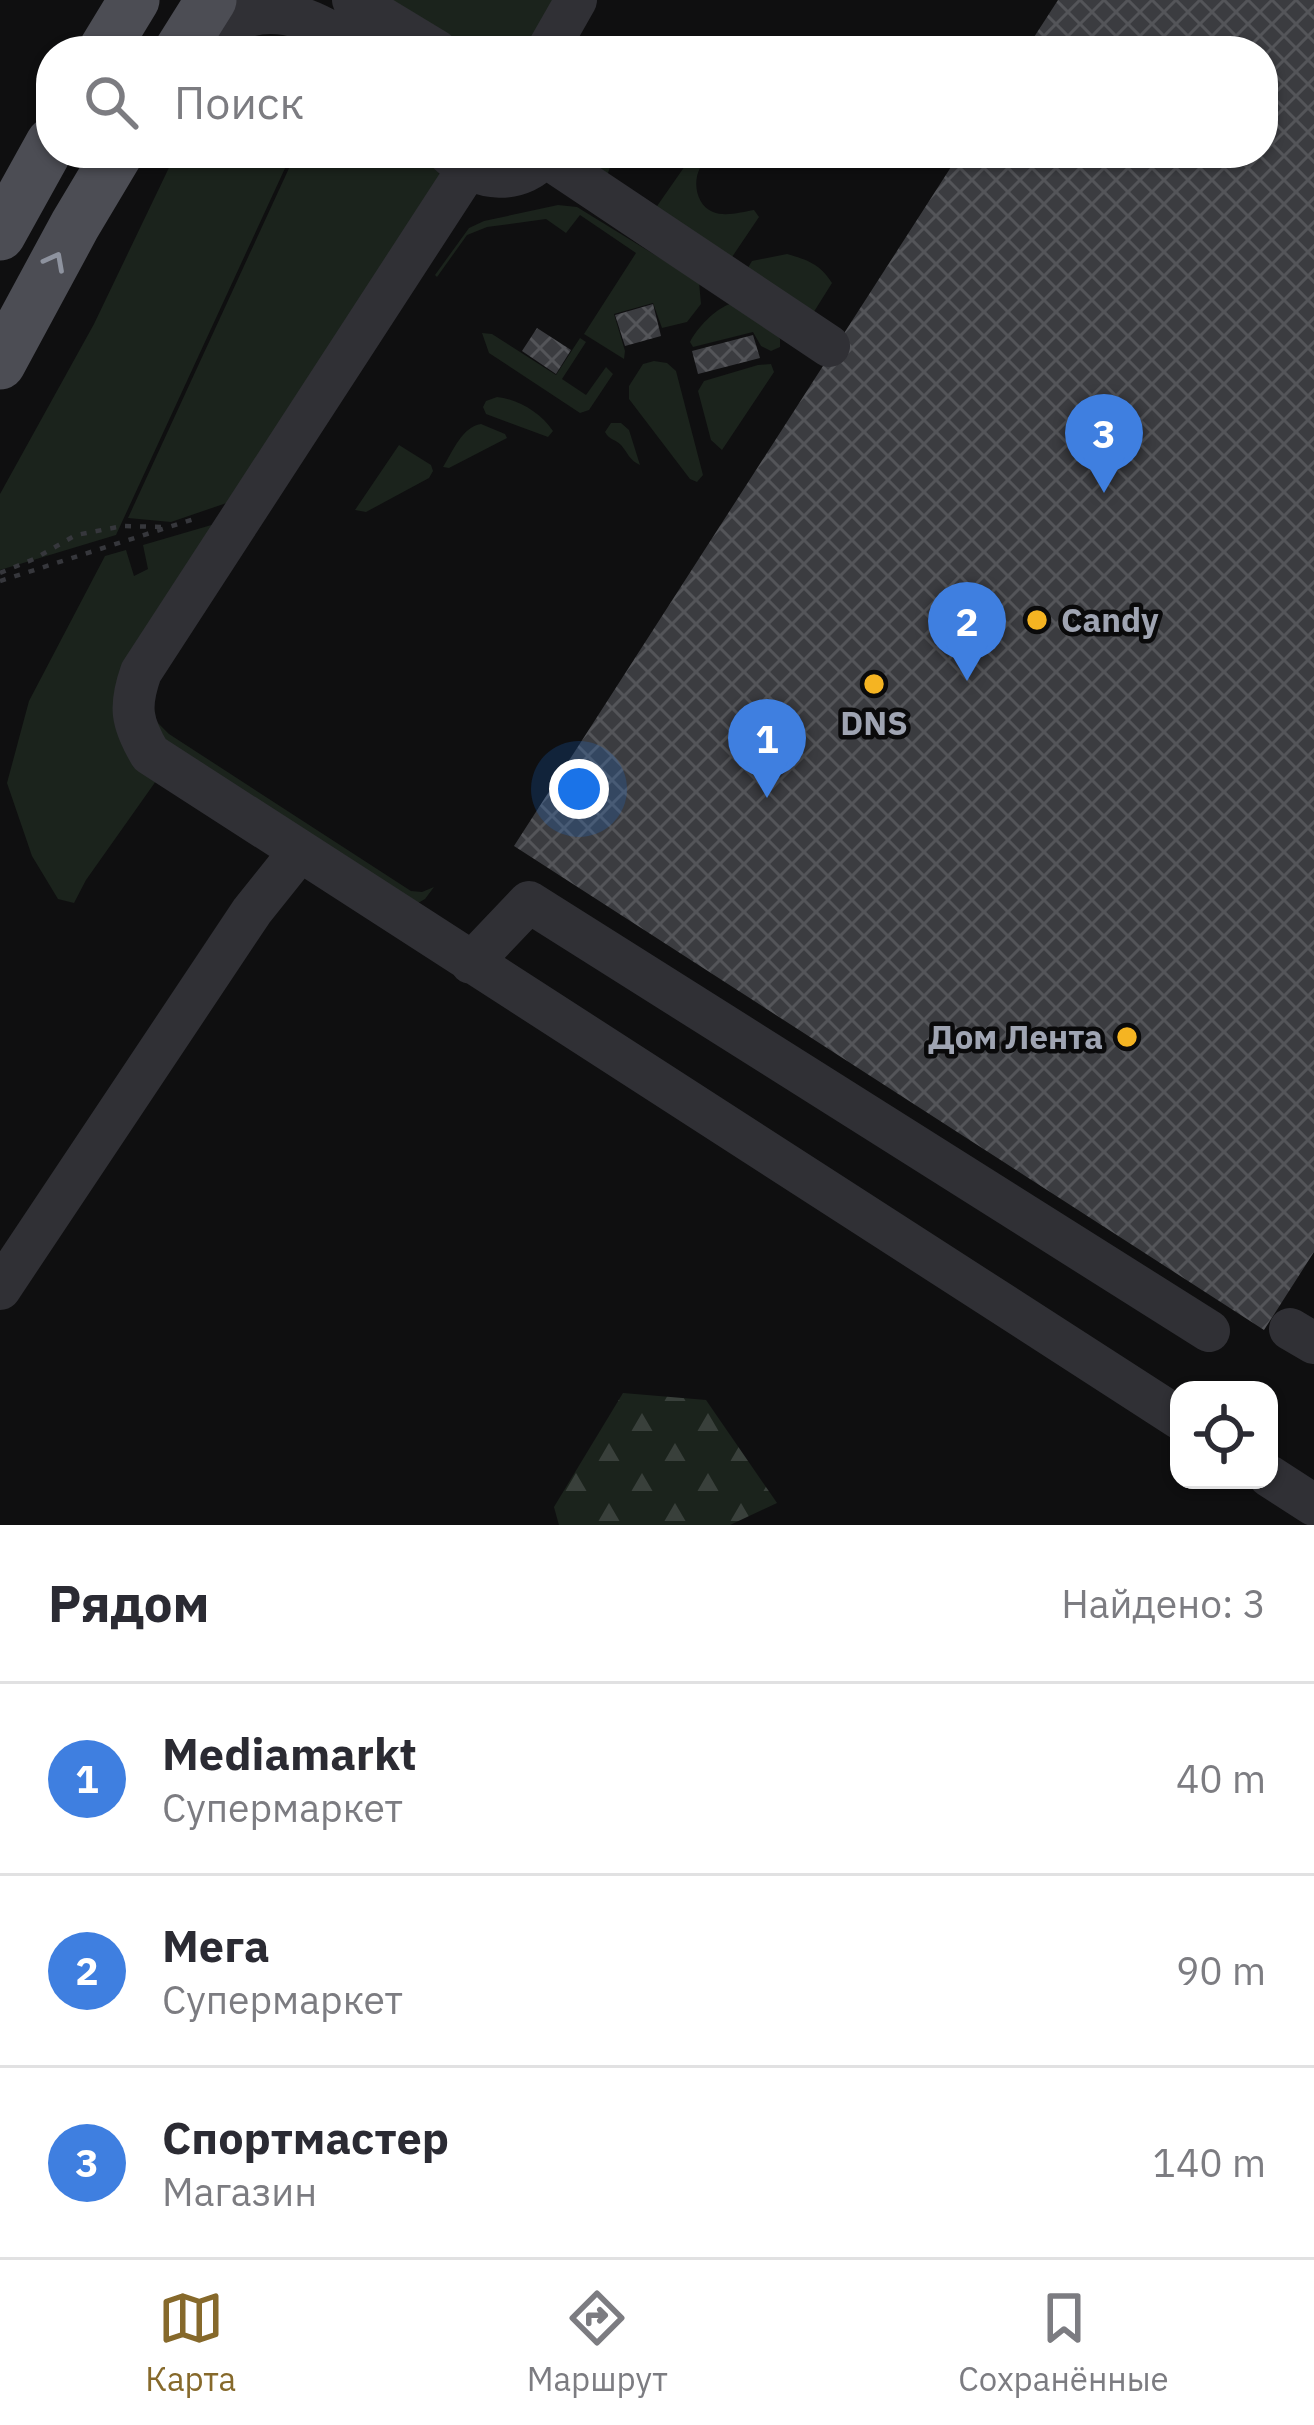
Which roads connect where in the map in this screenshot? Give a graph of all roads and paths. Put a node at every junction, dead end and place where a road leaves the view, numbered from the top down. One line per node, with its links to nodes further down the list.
1 (134, 0): 5 (main road)
2 (211, 0): 6 (main road)
3 (353, 0): 9 (lane)
4 (576, 0): 10 (lane)
5 (112, 36)
6 (188, 36)
7 (212, 36): 8 (lane)
8 (339, 36)
9 (412, 36)
10 (556, 36)
11 (37, 168): 17 (main road)
12 (109, 168): 19 (main road, one-way to 12)
13 (454, 168): 20 (lane)
14 (470, 168): 15 (lane)
15 (532, 168)
16 (567, 168): 18 (lane)
17 (0, 235)
18 (830, 346)
19 (0, 364)
20 (254, 499): 21 (path); 24 (lane)
21 (170, 527): 22 (path); 23 (path)
22 (0, 573)
23 (0, 581)
24 (300, 851): 25 (lane); 26 (lane)
25 (471, 963): 27 (lane); 28 (lane)
26 (0, 1289)
27 (1209, 1331)
28 (1170, 1412)
29 (1278, 1482): 30 (lane)
30 (1314, 1505)

